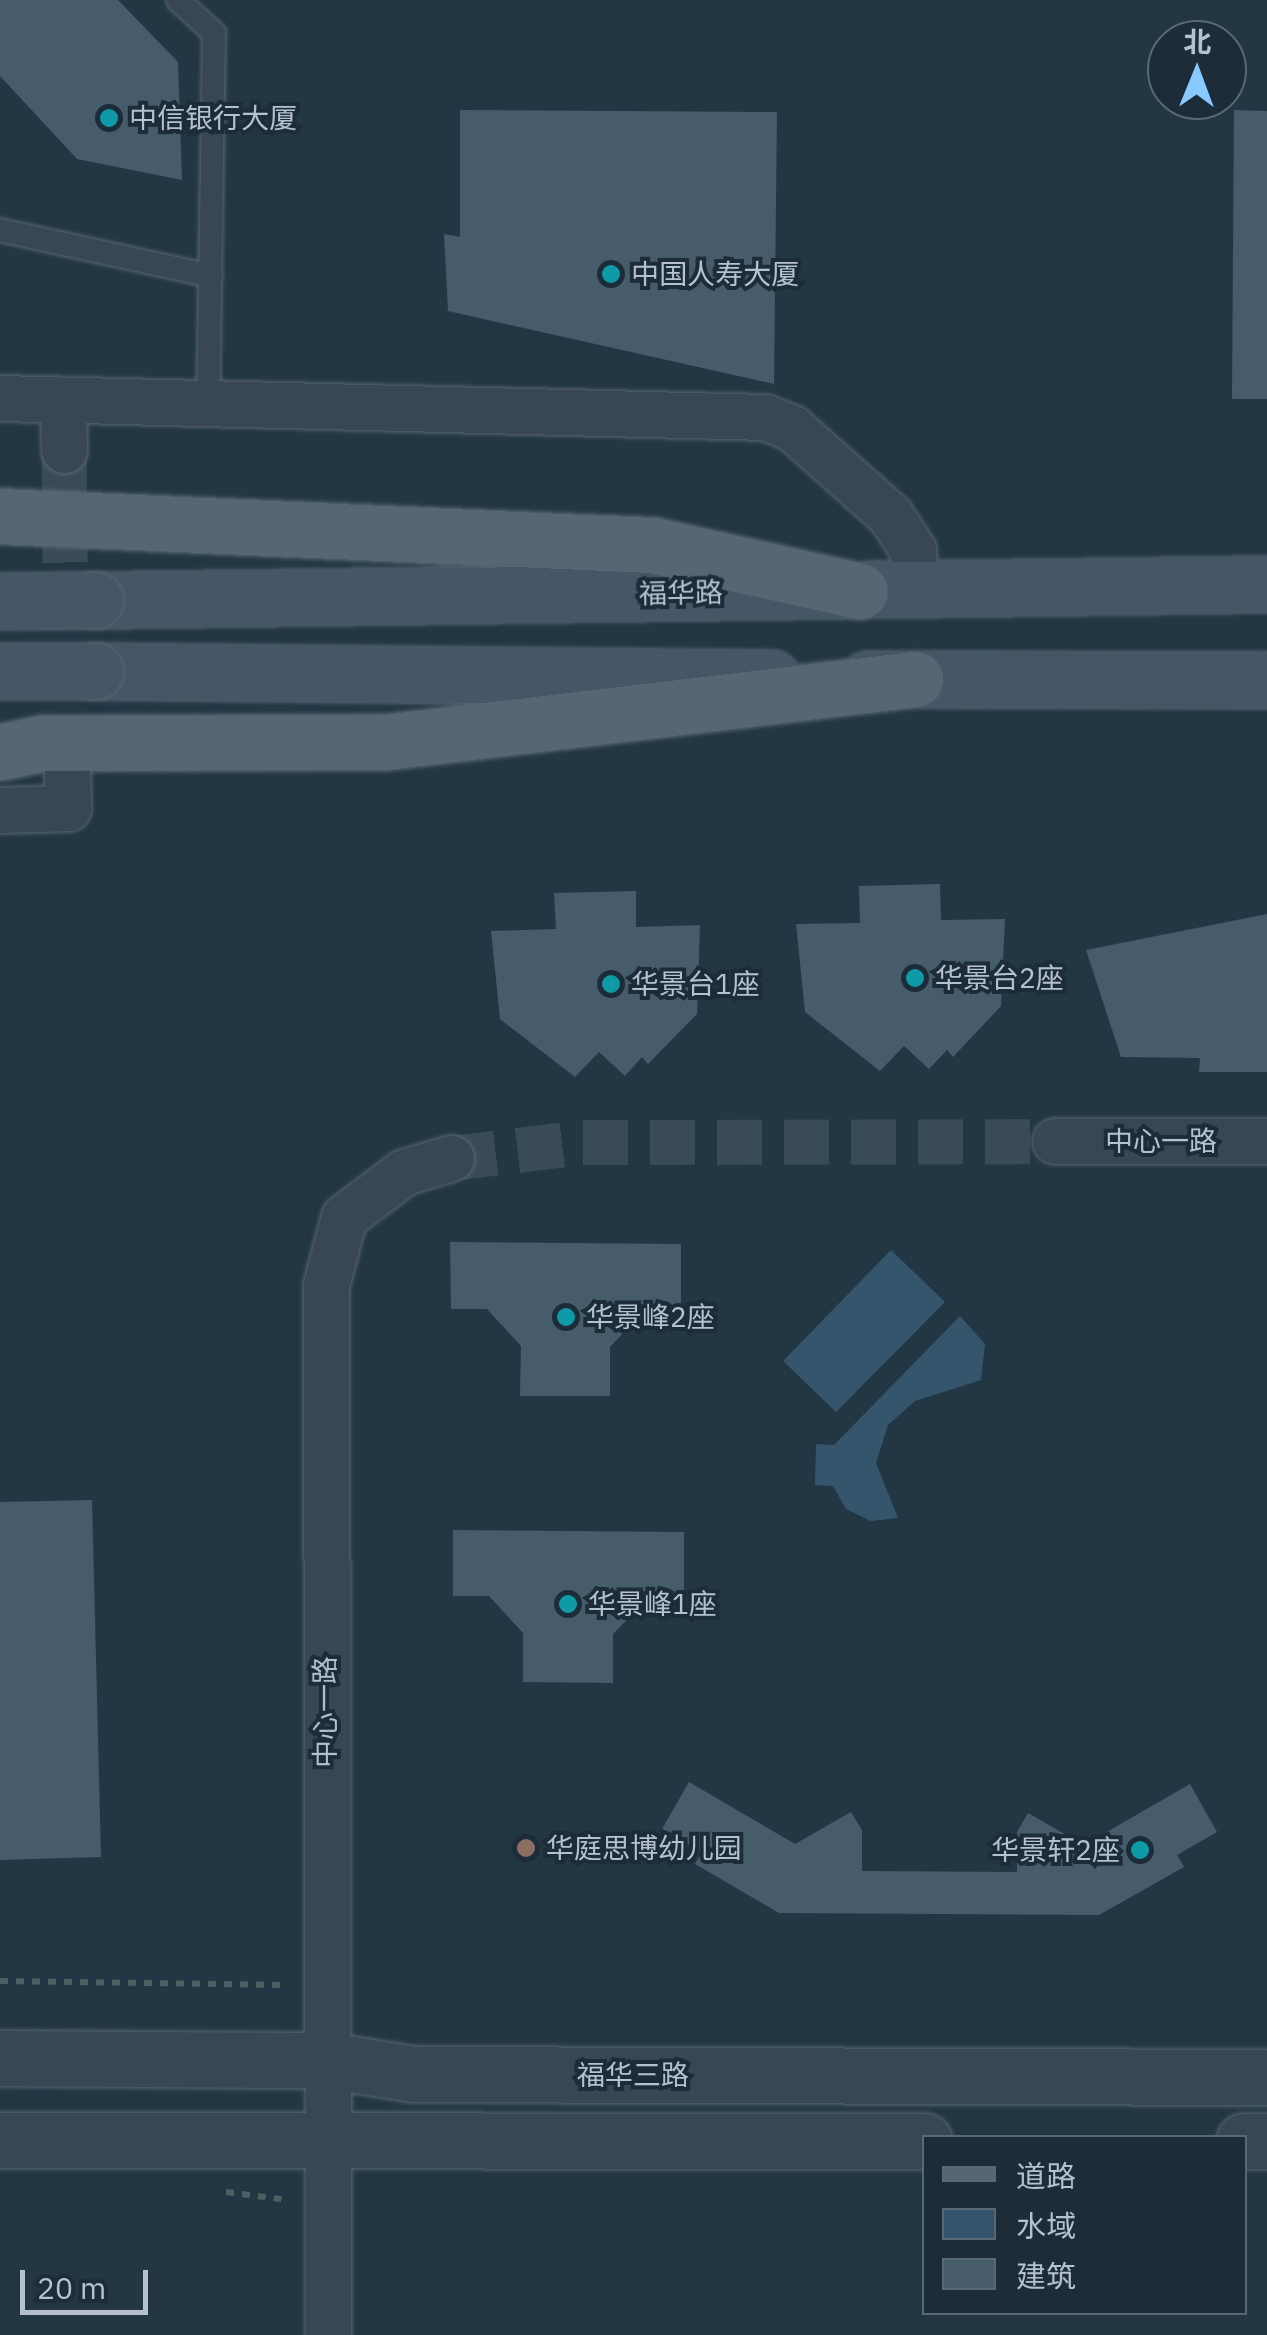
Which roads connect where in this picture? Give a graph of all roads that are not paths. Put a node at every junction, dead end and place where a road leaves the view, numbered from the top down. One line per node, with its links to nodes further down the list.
1 (178, 0): 3 (lane)
2 (0, 230): 3 (lane)
3 (212, 276): 6 (lane)
4 (0, 398): 5 (street)
5 (64, 405): 6 (street); 7 (street)
6 (208, 408): 11 (street)
7 (64, 450)
8 (0, 516): 10 (main road)
9 (1267, 584): 11 (main road, 福华路)
10 (860, 590): 11 (main road, 福华路); 12 (main road, 福华路, bridge)
11 (914, 591)
12 (0, 600)
13 (0, 671): 14 (main road, bridge)
14 (915, 679): 15 (main road); 16 (main road)
15 (1267, 680)
16 (0, 752)
17 (67, 768): 18 (street)
18 (0, 810)
19 (1267, 1141): 20 (street, 中心一路)
20 (1054, 1142)
21 (450, 1158): 23 (street, 中心一路)
22 (0, 2058): 23 (street, 福华三路)
23 (326, 2060): 24 (street, 福华三路); 26 (street, 中心一路)
24 (1267, 2077)
25 (0, 2140): 26 (street)
26 (326, 2140): 27 (street); 28 (street, 中心一路)
27 (922, 2141)
28 (328, 2335)

